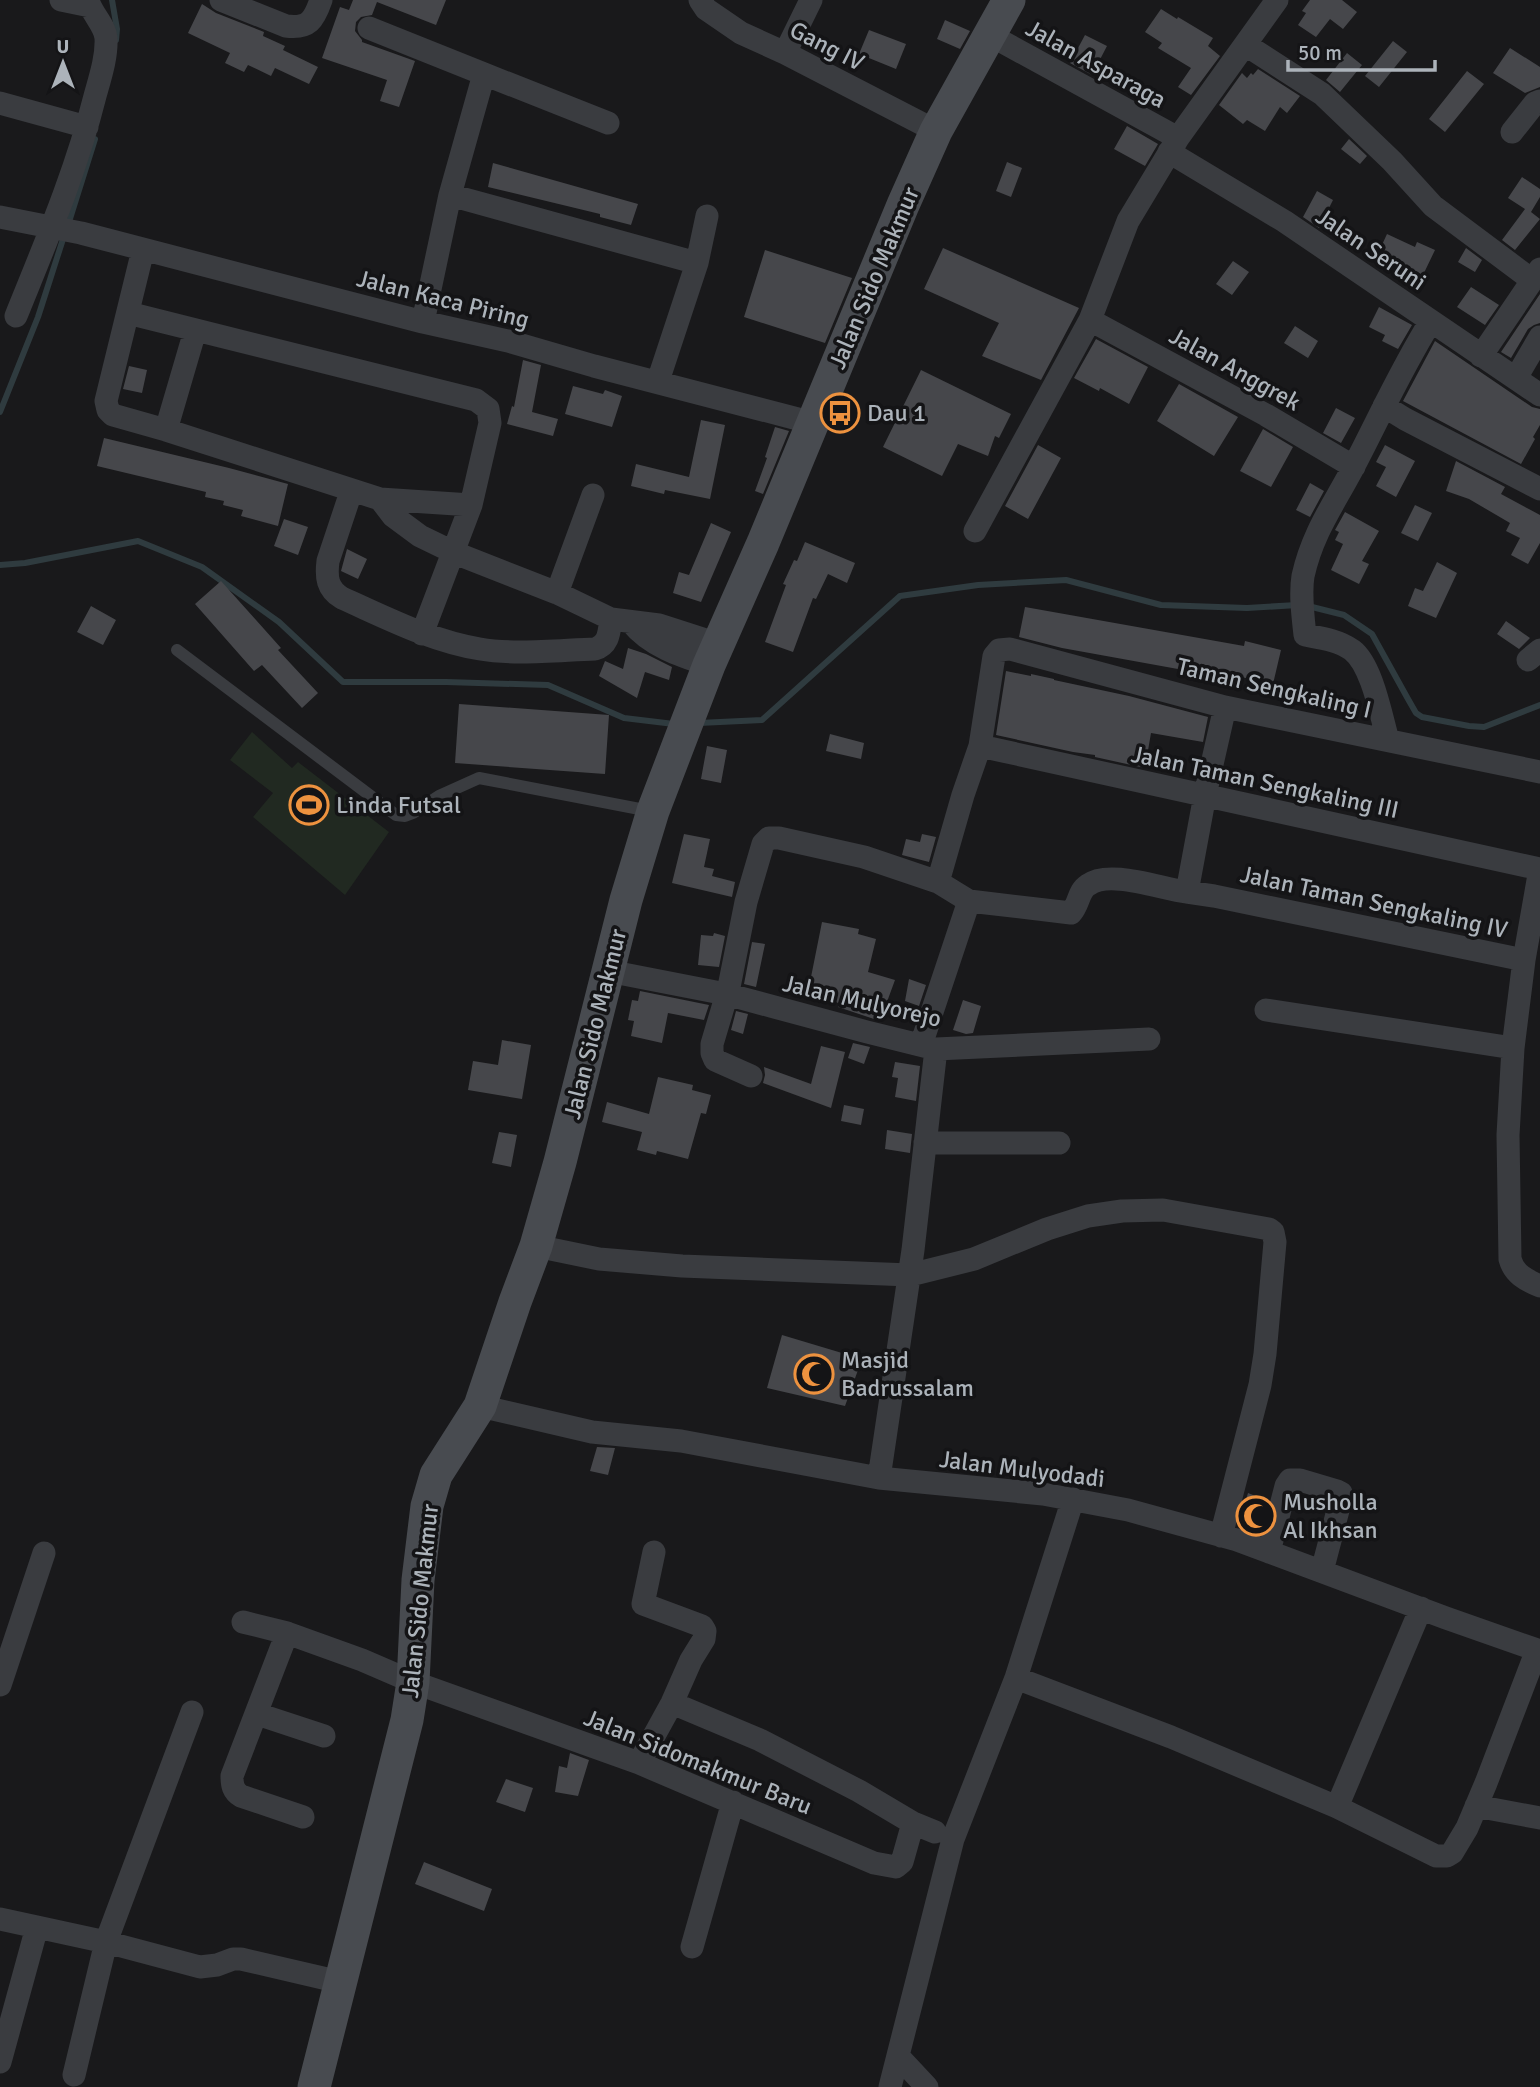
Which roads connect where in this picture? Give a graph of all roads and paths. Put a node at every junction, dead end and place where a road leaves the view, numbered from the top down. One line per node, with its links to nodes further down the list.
1 (61, 0): 8 (street)
2 (221, 0): 3 (street)
3 (321, 0)
4 (701, 0): 12 (street, Gang IV)
5 (811, 0): 12 (street)
6 (1009, 0): 10 (main road, Jalan Sido Makmur)
7 (1277, 0): 11 (street)
8 (89, 3): 17 (street)
9 (369, 28): 13 (street)
10 (990, 35): 18 (main road, Jalan Sido Makmur); 20 (street, Jalan Asparaga)
11 (1245, 45): 20 (street); 27 (street)
12 (785, 53): 18 (street, Gang IV)
13 (484, 74): 16 (street); 21 (street)
14 (1540, 101): 19 (street)
15 (0, 103): 17 (street)
16 (608, 123)
17 (88, 127): 24 (street)
18 (936, 131): 40 (main road, Jalan Sido Makmur)
19 (1512, 132)
20 (1173, 145): 30 (street); 31 (street, Jalan Seruni)
21 (450, 195): 26 (street); 32 (street)
22 (707, 216): 26 (street)
23 (0, 217): 24 (street, Jalan Kaca Piring)
24 (64, 230): 25 (street, Jalan Kaca Piring); 29 (street)
25 (144, 250): 28 (street); 32 (street, Jalan Kaca Piring)
26 (697, 263): 37 (street)
27 (1536, 274): 35 (street)
28 (128, 313): 33 (street); 41 (street)
29 (16, 316)
30 (1090, 320): 42 (street, Jalan Anggrek); 48 (street)
31 (1431, 321): 35 (street, Jalan Seruni); 39 (street)
32 (424, 322): 37 (street, Jalan Kaca Piring)
33 (195, 331): 41 (street); 47 (street)
34 (1540, 337): 36 (street)
35 (1481, 356): 36 (street, Jalan Seruni)
36 (1516, 378): 38 (street, Jalan Seruni)
37 (658, 382): 40 (street, Jalan Kaca Piring)
38 (1540, 395)
39 (1384, 405): 42 (street); 43 (street)
40 (813, 423): 54 (main road, Jalan Sido Makmur)
41 (166, 430): 44 (street)
42 (1354, 467): 56 (street)
43 (1540, 489)
44 (351, 492): 46 (street); 52 (street)
45 (593, 495): 50 (street)
46 (380, 499): 47 (street); 49 (street)
47 (471, 505): 49 (street)
48 (975, 531)
49 (455, 553): 50 (street); 52 (street)
50 (557, 593): 51 (street)
51 (622, 620): 52 (street); 54 (street)
52 (422, 634)
53 (177, 650): 60 (lane)
54 (713, 655): 60 (main road, Jalan Sido Makmur)
55 (1225, 707): 56 (street, Taman Sengkaling I); 57 (street, Taman Sengkaling I); 59 (street)
56 (1388, 740): 58 (street, Taman Sengkaling I)
57 (980, 746): 59 (street, Jalan Taman Sengkaling III); 62 (street)
58 (1540, 772)
59 (1205, 795): 61 (street, Jalan Taman Sengkaling III); 63 (street)
60 (653, 811): 66 (main road, Jalan Sido Makmur)
61 (1540, 869): 65 (street)
62 (938, 882): 64 (street); 67 (street)
63 (1186, 892): 64 (street, Jalan Taman Sengkaling IV); 65 (street, Jalan Taman Sengkaling IV)
64 (970, 901): 70 (street)
65 (1524, 960): 71 (street)
66 (608, 971): 67 (street, Jalan Mulyorejo); 75 (main road, Jalan Sido Makmur)
67 (726, 994): 70 (street, Jalan Mulyorejo); 72 (street)
68 (1266, 1010): 71 (street)
69 (1149, 1039): 70 (street, Jalan Mulyorejo)
70 (929, 1047): 73 (street)
71 (1513, 1048): 77 (street)
72 (751, 1076)
73 (925, 1143): 74 (street); 76 (street)
74 (1059, 1143)
75 (536, 1246): 76 (street); 78 (main road, Jalan Sido Makmur)
76 (911, 1267): 79 (street); 81 (street)
77 (1540, 1286)
78 (480, 1406): 79 (street, Jalan Mulyodadi); 91 (main road, Jalan Sido Makmur)
79 (879, 1478): 80 (street, Jalan Mulyodadi)
80 (1073, 1499): 81 (street, Jalan Mulyodadi); 90 (street)
81 (1221, 1536): 83 (street, Jalan Mulyodadi)
82 (654, 1552): 93 (street)
83 (1269, 1552): 85 (street, Jalan Mulyodadi); 85 (street)
84 (44, 1553): 92 (street)
85 (1322, 1571): 86 (street, Jalan Mulyodadi)
86 (1421, 1608): 89 (street, Jalan Mulyodadi); 100 (street)
87 (243, 1622): 88 (street, Jalan Sidomakmur Baru)
88 (287, 1633): 91 (street, Jalan Sidomakmur Baru); 95 (street)
89 (1538, 1650): 99 (street)
90 (1016, 1678): 100 (street); 110 (street)
91 (413, 1682): 97 (street, Jalan Sidomakmur Baru); 109 (main road, Jalan Sido Makmur)
92 (0, 1685)
93 (672, 1703): 97 (street); 103 (street)
94 (192, 1712): 107 (street)
95 (257, 1714): 96 (street); 101 (street)
96 (324, 1736)
97 (639, 1763): 98 (street, Jalan Sidomakmur Baru)
98 (733, 1802): 103 (street, Jalan Sidomakmur Baru); 108 (street)
99 (1476, 1806): 100 (street); 102 (street)
100 (1337, 1807)
101 (303, 1817)
102 (1540, 1818)
103 (913, 1823): 104 (street)
104 (935, 1832)
105 (0, 1919): 106 (street)
106 (37, 1927): 107 (street); 111 (street)
107 (106, 1942): 109 (street); 112 (street)
108 (692, 1947)
109 (340, 1982): 113 (main road, Jalan Sido Makmur)
110 (898, 2056): 114 (street); 115 (street)
111 (0, 2062)
112 (74, 2076)
113 (314, 2087)
114 (890, 2087)
115 (927, 2087)

